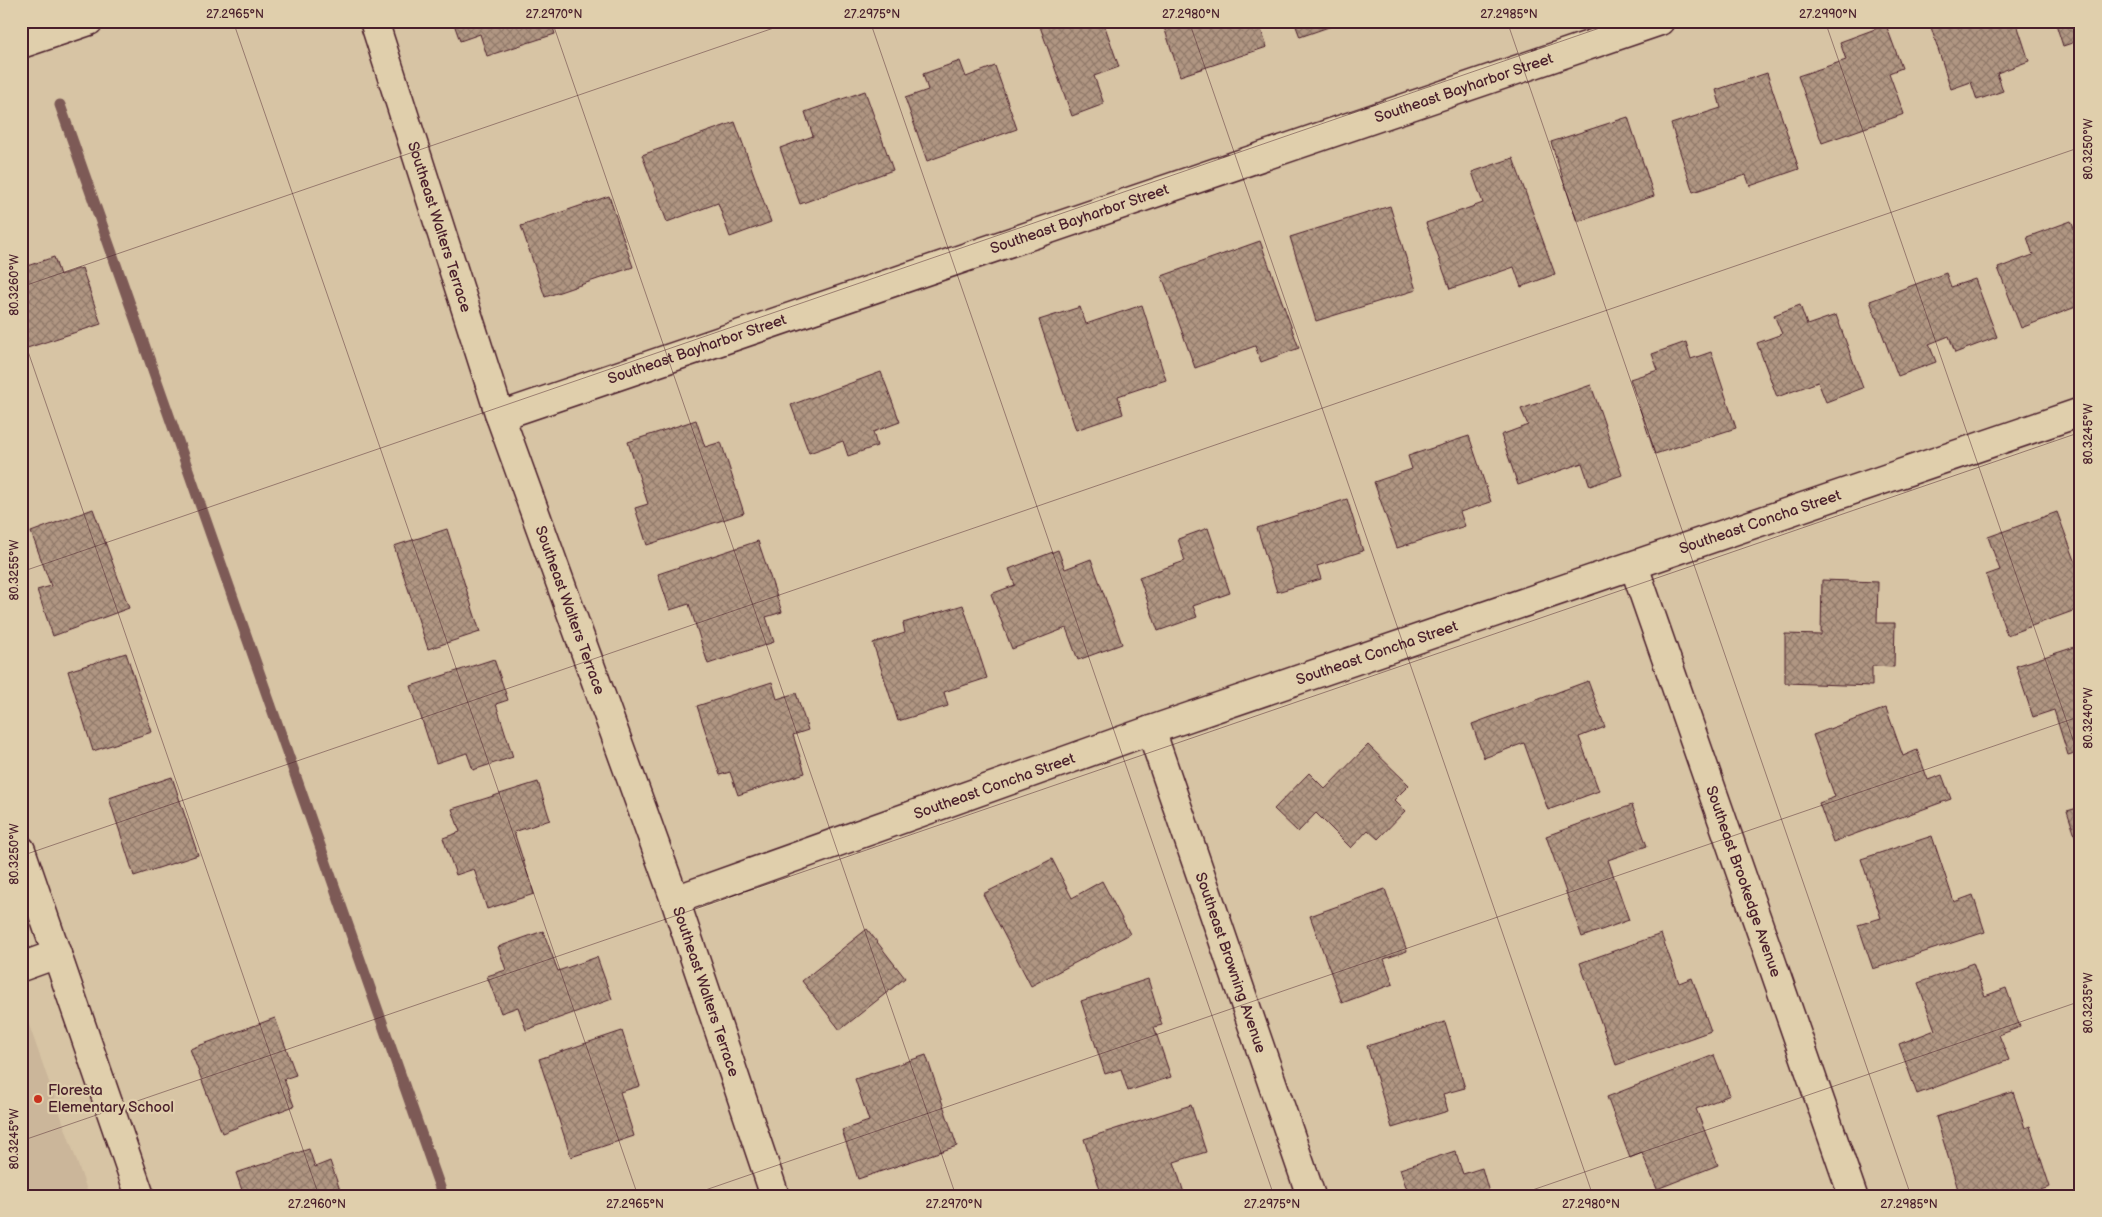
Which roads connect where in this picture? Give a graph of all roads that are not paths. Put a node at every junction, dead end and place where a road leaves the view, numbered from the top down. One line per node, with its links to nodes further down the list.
1 (88, 21): 4 (street)
2 (374, 21): 6 (street, Southeast Walters Terrace)
3 (1660, 21): 6 (street, Southeast Bayharbor Street)
4 (21, 44)
5 (2081, 412): 7 (street, Southeast Concha Street)
6 (500, 416): 10 (street, Southeast Walters Terrace)
7 (1634, 566): 8 (street, Southeast Concha Street); 16 (street, Southeast Brookedge Avenue)
8 (1150, 730): 10 (street, Southeast Concha Street); 15 (street, Southeast Browning Avenue)
9 (21, 850): 11 (street)
10 (675, 900): 14 (street, Southeast Walters Terrace)
11 (57, 954): 12 (street); 13 (street)
12 (21, 967)
13 (140, 1196)
14 (775, 1196)
15 (1311, 1196)
16 (1853, 1196)

